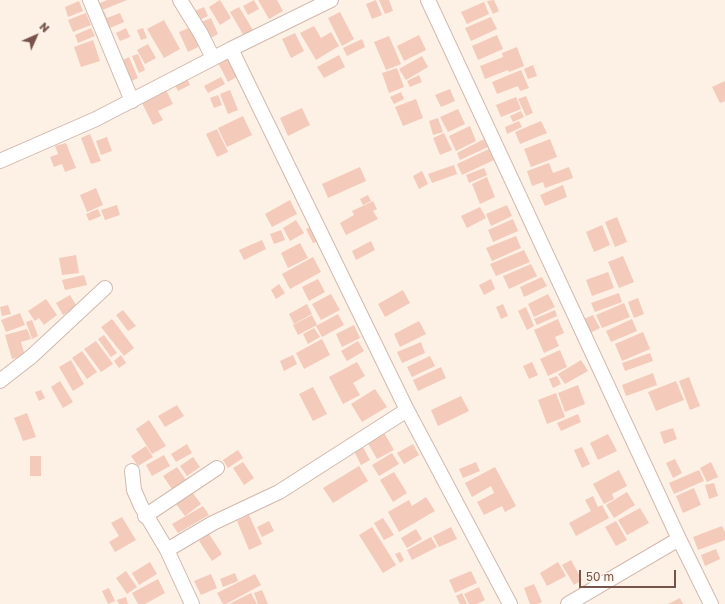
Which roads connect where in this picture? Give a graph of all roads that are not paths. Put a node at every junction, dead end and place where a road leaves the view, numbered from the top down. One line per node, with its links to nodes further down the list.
1 (90, 0): 7 (street)
2 (180, 0): 6 (street)
3 (331, 0): 5 (street)
4 (428, 0): 15 (street)
5 (231, 48): 6 (street); 11 (street)
6 (212, 58): 7 (street)
7 (132, 101): 8 (street)
8 (0, 161)
9 (105, 288): 10 (street)
10 (0, 381)
11 (407, 410): 16 (street); 18 (street)
12 (217, 468): 14 (street)
13 (132, 471): 14 (street)
14 (145, 516): 16 (street)
15 (678, 539): 19 (street); 20 (street)
16 (167, 550): 17 (street)
17 (192, 604)
18 (510, 604)
19 (568, 604)
20 (711, 604)

